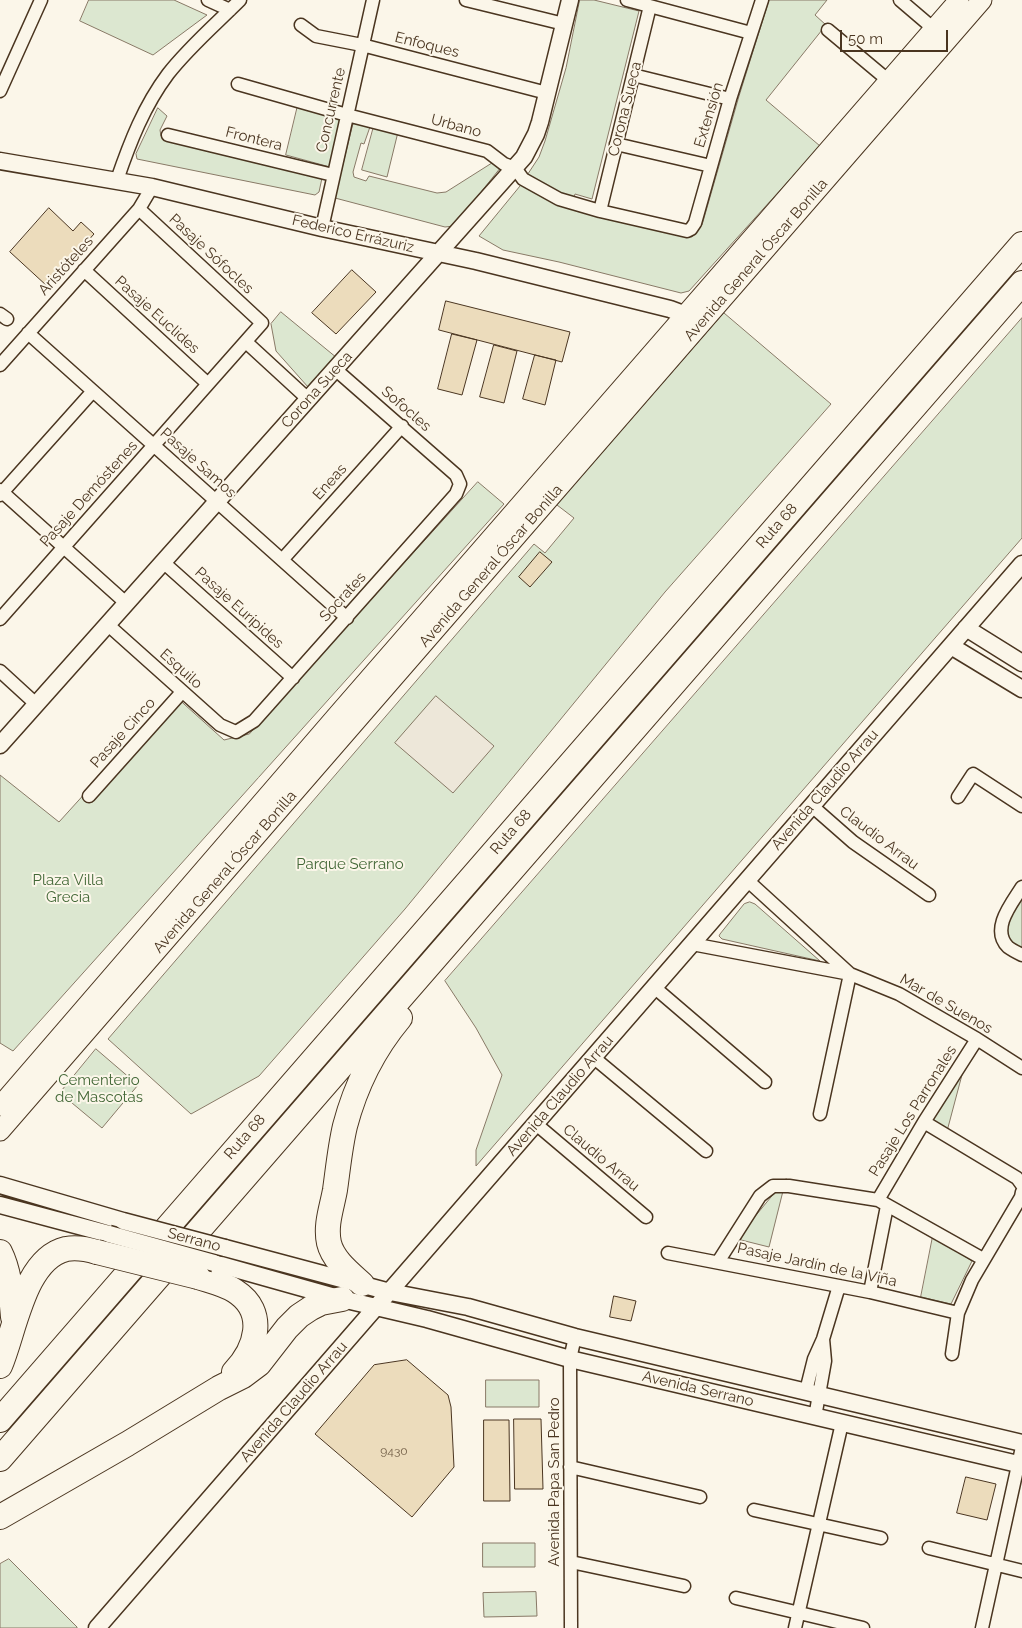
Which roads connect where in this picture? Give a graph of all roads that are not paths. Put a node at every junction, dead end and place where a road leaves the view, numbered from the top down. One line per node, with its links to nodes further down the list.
1 (41, 0): 24 (street)
2 (208, 0): 14 (street)
3 (240, 0): 14 (street)
4 (373, 0): 20 (street, Concurrente)
5 (466, 0): 12 (street)
6 (570, 0): 15 (street, Corona Sueca)
7 (626, 0): 13 (street)
8 (762, 0): 19 (street, Extensión)
9 (900, 0): 17 (street)
10 (959, 0): 17 (main road, Avenida General Óscar Bonilla)
11 (982, 0): 44 (main road, Avenida General Óscar Bonilla)
12 (494, 3): 15 (street)
13 (650, 6): 19 (street); 21 (street, Corona Sueca)
14 (230, 10): 34 (street)
15 (564, 24): 25 (street, Corona Sueca)
16 (301, 25): 20 (street, Enfoques)
17 (934, 29): 22 (main road, Avenida General Óscar Bonilla)
18 (828, 30): 22 (street)
19 (751, 33): 26 (street, Extensión)
20 (362, 46): 25 (street, Enfoques); 27 (street, Concurrente)
21 (633, 75): 26 (street); 29 (street, Corona Sueca)
22 (889, 81): 44 (main road, Avenida General Óscar Bonilla)
23 (238, 84): 27 (street, Urbano)
24 (0, 91)
25 (547, 93): 32 (street, Corona Sueca)
26 (730, 99): 31 (street, Extensión)
27 (347, 115): 32 (street, Urbano); 33 (street, Concurrente)
28 (168, 135): 33 (street, Frontera)
29 (616, 144): 31 (street); 37 (street, Corona Sueca)
30 (0, 161): 34 (street, Federico Errázuriz)
31 (710, 166): 39 (street, Extensión)
32 (515, 168): 37 (street, Urbano); 41 (street, Corona Sueca)
33 (333, 175): 38 (street, Concurrente)
34 (117, 180): 35 (street, Federico Errázuriz)
35 (152, 187): 36 (street, Aristóteles); 38 (street, Federico Errázuriz)
36 (139, 209): 42 (street, Aristóteles); 45 (street, Pasaje Sófocles)
37 (600, 211): 39 (street, Urbano)
38 (322, 228): 41 (street, Federico Errázuriz)
39 (682, 231)
40 (1022, 244): 125 (highway, Ruta 68)
41 (438, 253): 44 (street, Federico Errázuriz); 49 (street, Corona Sueca)
42 (84, 270): 46 (street, Aristóteles); 50 (street, Pasaje Euclides)
43 (1022, 283): 80 (highway, Ruta 68)
44 (692, 320): 92 (main road, Avenida General Óscar Bonilla); 96 (main road, Avenida General Óscar Bonilla)
45 (262, 323): 47 (street, Pasaje Demóstenes)
46 (28, 333): 48 (street, Aristóteles); 51 (street, Pasaje Samos)
47 (246, 342): 50 (street, Pasaje Demóstenes); 52 (street)
48 (0, 364)
49 (335, 369): 52 (street, Corona Sueca); 53 (street, Sofocles)
50 (208, 384): 54 (street, Pasaje Demóstenes)
51 (93, 391): 54 (street, Pasaje Samos); 56 (street)
52 (308, 399): 57 (street, Corona Sueca)
53 (402, 426): 55 (street, Sofocles); 59 (street, Eneas)
54 (154, 445): 57 (street, Pasaje Samos); 58 (street, Pasaje Demóstenes)
55 (456, 474): 63 (street, Socrates)
56 (1, 492): 58 (street)
57 (217, 502): 59 (street, Pasaje Samos); 60 (street, Corona Sueca)
58 (64, 547): 62 (street); 64 (street, Pasaje Demóstenes)
59 (282, 560): 63 (street, Pasaje Samos)
60 (163, 562): 62 (street, Corona Sueca); 70 (street, Pasaje Eurípides)
61 (1022, 564): 66 (street, Avenida Claudio Arrau)
62 (126, 603): 65 (street, Corona Sueca)
63 (347, 618): 70 (street, Socrates)
64 (0, 619)
65 (107, 624): 72 (street, Esquilo); 73 (street, Corona Sueca)
66 (966, 628): 67 (street, Avenida Claudio Arrau); 68 (street)
67 (951, 646): 71 (street); 78 (street, Avenida Claudio Arrau)
68 (1022, 663)
69 (0, 671): 73 (street)
70 (293, 678): 74 (street, Socrates)
71 (1022, 689)
72 (182, 692): 74 (street, Esquilo); 76 (street, Pasaje Cinco)
73 (36, 704): 75 (street, Corona Sueca)
74 (236, 732)
75 (0, 745)
76 (89, 796)
77 (958, 797): 79 (street)
78 (812, 806): 81 (street, Avenida Claudio Arrau); 83 (street, Claudio Arrau)
79 (1022, 806)
80 (505, 879): 110 (highway); 129 (highway, Ruta 68)
81 (747, 880): 84 (street, Avenida Claudio Arrau); 86 (street, Mar de Suenos)
82 (1022, 887): 85 (street)
83 (929, 895)
84 (692, 944): 86 (street, Mar de Suenos); 87 (street, Avenida Claudio Arrau)
85 (1022, 955)
86 (850, 974): 88 (street, Mar de Suenos); 93 (street)
87 (654, 987): 89 (street, Avenida Claudio Arrau); 91 (street)
88 (977, 1039): 90 (street, Mar de Suenos); 94 (street, Pasaje Los Parronales)
89 (593, 1057): 95 (street, Avenida Claudio Arrau); 97 (street)
90 (1022, 1068)
91 (765, 1082)
92 (0, 1106)
93 (820, 1114)
94 (924, 1122): 99 (street); 101 (street, Pasaje Los Parronales)
95 (536, 1124): 103 (street, Claudio Arrau); 112 (street, Avenida Claudio Arrau)
96 (0, 1131)
97 (706, 1151)
98 (0, 1185): 110 (street, Serrano, bridge)
99 (1022, 1185)
100 (1022, 1192): 107 (street)
101 (882, 1203): 107 (street); 108 (street); 113 (street, Pasaje Los Parronales)
102 (0, 1205): 104 (street)
103 (646, 1217)
104 (103, 1243): 109 (highway, bridge); 117 (highway)
105 (0, 1252): 117 (highway)
106 (668, 1253): 108 (street, Pasaje Jardín de la Viña)
107 (983, 1259): 116 (street)
108 (718, 1262): 111 (street, Pasaje Jardín de la Viña)
109 (206, 1270): 114 (street, Serrano); 122 (highway)
110 (362, 1284): 112 (street, Serrano)
111 (839, 1286): 113 (street, Pasaje Jardín de la Viña); 123 (street)
112 (390, 1292): 115 (street, Avenida Claudio Arrau); 118 (street, Avenida Serrano)
113 (870, 1292): 116 (street, Pasaje Jardín de la Viña)
114 (342, 1298): 115 (street, Serrano); 122 (highway)
115 (376, 1307): 120 (street, Avenida Serrano); 144 (street, Avenida Claudio Arrau)
116 (958, 1313): 119 (street)
117 (14, 1329): 121 (highway)
118 (575, 1337): 120 (street, Avenida Papa San Pedro); 123 (street, Avenida Serrano)
119 (952, 1354)
120 (570, 1359): 124 (street, Avenida Serrano); 131 (street, Avenida Papa San Pedro)
121 (0, 1366)
122 (219, 1388): 134 (highway)
123 (813, 1393): 124 (street); 127 (street, Avenida Serrano)
124 (815, 1417): 126 (street, Avenida Serrano)
125 (0, 1420)
126 (842, 1423): 130 (street, Avenida Serrano); 135 (street)
127 (1022, 1443)
128 (1022, 1447): 130 (street)
129 (0, 1459)
130 (1020, 1464): 139 (street)
131 (570, 1467): 132 (street); 138 (street, Avenida Papa San Pedro)
132 (700, 1497)
133 (754, 1510): 135 (street)
134 (0, 1517)
135 (819, 1524): 136 (street); 143 (street)
136 (881, 1538)
137 (929, 1548): 139 (street)
138 (571, 1562): 141 (street); 145 (street, Avenida Papa San Pedro)
139 (996, 1565): 140 (street); 148 (street)
140 (1022, 1571)
141 (684, 1586)
142 (736, 1598): 143 (street)
143 (798, 1613): 146 (street); 147 (street)
144 (96, 1628)
145 (571, 1628)
146 (795, 1628)
147 (863, 1628)
148 (982, 1628)

